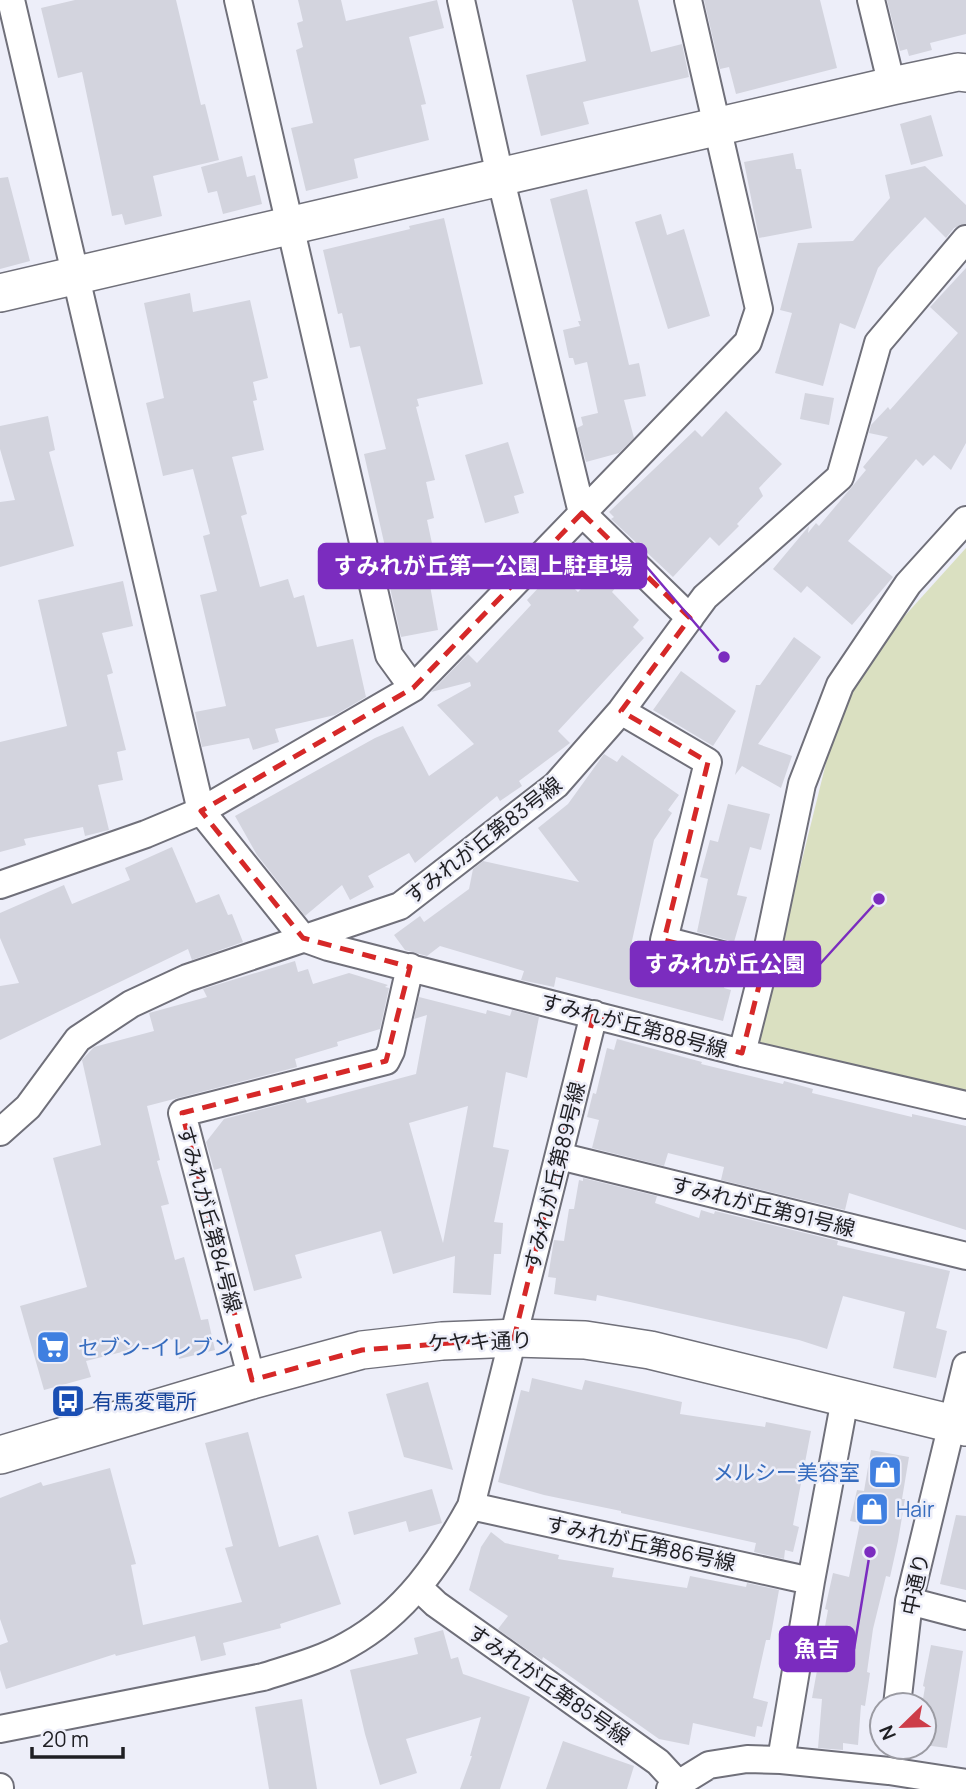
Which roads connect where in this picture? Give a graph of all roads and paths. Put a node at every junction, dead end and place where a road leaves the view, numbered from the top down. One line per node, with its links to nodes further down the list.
1 (11, 0): 12 (street)
2 (237, 0): 10 (street)
3 (461, 0): 9 (street)
4 (688, 0): 8 (street)
5 (871, 0): 7 (street)
6 (966, 73): 7 (street)
7 (892, 86): 8 (street)
8 (717, 128): 9 (street); 14 (street)
9 (500, 176): 10 (street); 14 (street)
10 (289, 226): 12 (street); 17 (street)
11 (966, 239): 16 (street, すみれが丘第83号線)
12 (75, 277): 13 (street); 19 (street)
13 (0, 293)
14 (582, 513): 16 (street); 17 (street)
15 (966, 520): 22 (street)
16 (690, 618): 18 (street, すみれが丘第83号線)
17 (414, 688): 19 (street)
18 (621, 711): 21 (street, すみれが丘第83号線); 22 (street)
19 (201, 811): 20 (street); 21 (street)
20 (0, 886)
21 (303, 938): 23 (street, すみれが丘第88号線); 27 (street, すみれが丘第83号線)
22 (764, 966): 25 (street)
23 (410, 967): 24 (street, すみれが丘第88号線); 32 (street, すみれが丘第84号線)
24 (594, 1014): 25 (street, すみれが丘第88号線); 28 (street, すみれが丘第89号線)
25 (742, 1053): 26 (street, すみれが丘第88号線)
26 (966, 1105)
27 (0, 1132)
28 (559, 1156): 29 (street, すみれが丘第91号線); 30 (street, すみれが丘第89号線)
29 (966, 1256)
30 (514, 1338): 32 (street, ケヤキ通り); 33 (street, ケヤキ通り); 36 (street, すみれが丘第89号線)
31 (966, 1366): 34 (street, 中通り)
32 (253, 1380): 35 (street, ケヤキ通り)
33 (845, 1399): 34 (street, ケヤキ通り); 37 (street)
34 (960, 1425): 39 (street, 中通り)
35 (0, 1455)
36 (471, 1506): 37 (street, すみれが丘第86号線); 38 (street, すみれが丘第89号線)
37 (811, 1581): 43 (street)
38 (418, 1587): 42 (street, すみれが丘第89号線); 46 (street, すみれが丘第85号線)
39 (909, 1601): 40 (street); 41 (street, 中通り)
40 (966, 1616)
41 (899, 1691)
42 (0, 1729)
43 (781, 1760): 44 (street); 46 (street)
44 (889, 1769): 45 (street)
45 (966, 1783)
46 (677, 1787)

